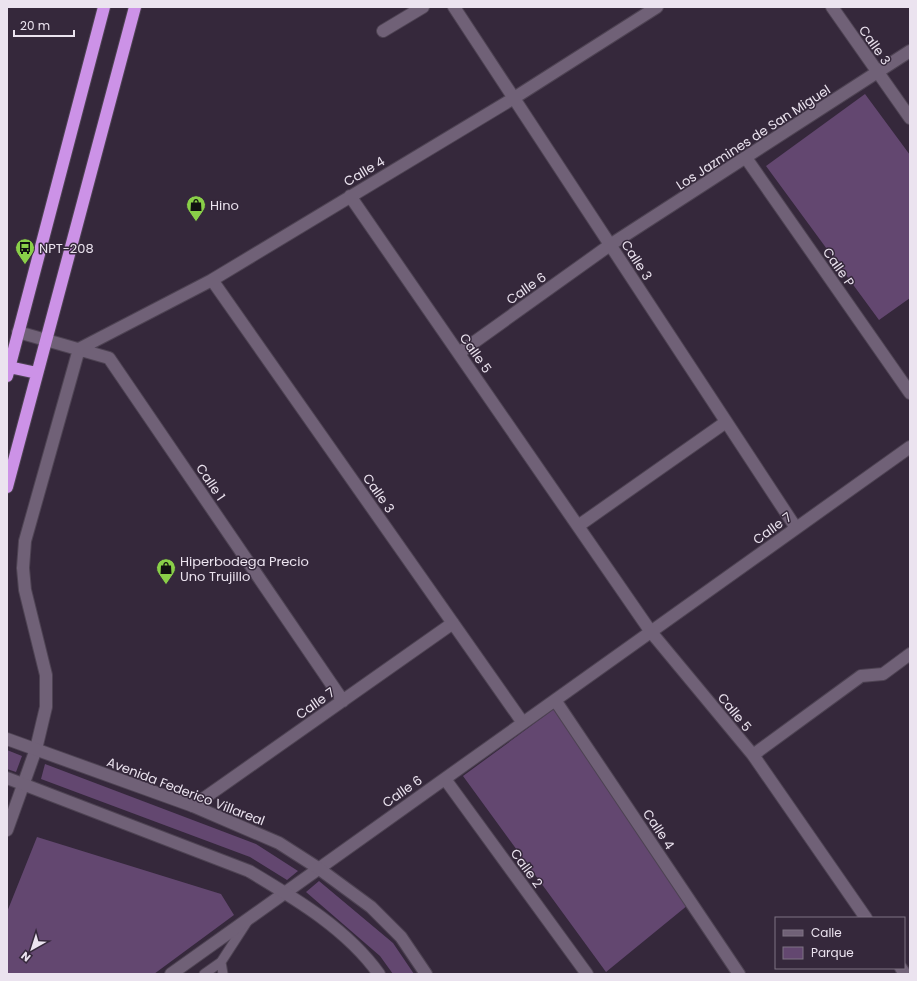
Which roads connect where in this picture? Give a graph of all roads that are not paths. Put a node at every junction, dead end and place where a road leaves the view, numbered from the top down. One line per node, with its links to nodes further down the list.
1 (104, 7): 16 (highway)
2 (135, 7): 17 (highway)
3 (423, 7): 7 (street)
4 (454, 7): 10 (street, Calle 3)
5 (657, 7): 10 (street, Calle 4)
6 (832, 7): 9 (street, Calle 3)
7 (383, 31)
8 (910, 51): 9 (street, Los Jazmines de San Miguel)
9 (878, 73): 11 (street, Calle 3); 12 (street, Los Jazmines de San Miguel)
10 (514, 98): 13 (street, Calle 4); 14 (street, Calle 3)
11 (910, 118)
12 (746, 158): 14 (street, Los Jazmines de San Miguel); 22 (street, Calle P)
13 (350, 196): 15 (street, Calle 4); 19 (street, Calle 5)
14 (610, 245): 19 (street, Calle 6); 23 (street, Calle 3)
15 (212, 280): 18 (street, Calle 4); 28 (street, Calle 3)
16 (18, 332): 17 (street, Calle 1); 20 (highway)
17 (47, 340): 18 (street, Calle 1); 21 (highway)
18 (79, 349): 32 (street, Calle 1); 35 (street)
19 (459, 353): 26 (street, Calle 5)
20 (8, 371): 21 (highway)
21 (37, 373): 25 (highway)
22 (910, 393)
23 (726, 422): 26 (street); 27 (street, Calle 3)
24 (910, 447): 27 (street, Calle 7)
25 (7, 487)
26 (578, 526): 29 (street, Calle 5)
27 (796, 528): 29 (street, Calle 7)
28 (453, 623): 32 (street, Calle 7); 33 (street, Calle 3)
29 (651, 632): 31 (street, Calle 6); 36 (street, Calle 5)
30 (910, 654): 36 (street)
31 (555, 700): 33 (street, Calle 6); 53 (street, Calle 4)
32 (343, 701): 40 (street, Calle 7)
33 (523, 723): 38 (street, Calle 6)
34 (7, 739): 35 (street, Avenida Federico Villareal)
35 (36, 749): 39 (street); 40 (street, Avenida Federico Villareal)
36 (753, 755): 45 (street, Calle 5)
37 (7, 778): 39 (street)
38 (444, 779): 42 (street, Calle 6); 52 (street, Calle 2)
39 (24, 784): 41 (street); 43 (street)
40 (193, 806): 42 (street, Avenida Federico Villareal)
41 (7, 830)
42 (318, 868): 43 (street, Calle 6); 51 (street, Avenida Federico Villareal)
43 (285, 892): 44 (street, Calle 6); 50 (street)
44 (251, 917): 46 (lane); 47 (street, Calle 6)
45 (865, 917)
46 (221, 962): 48 (lane); 49 (lane)
47 (171, 974)
48 (204, 974)
49 (223, 974)
50 (378, 974)
51 (426, 974)
52 (587, 974)
53 (739, 974)

